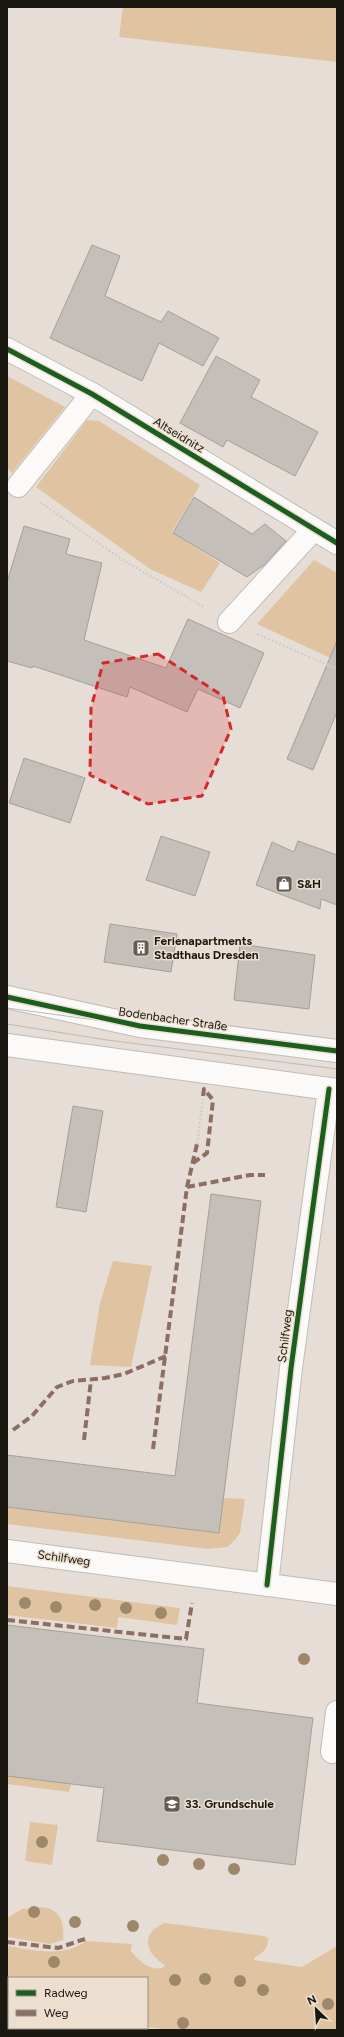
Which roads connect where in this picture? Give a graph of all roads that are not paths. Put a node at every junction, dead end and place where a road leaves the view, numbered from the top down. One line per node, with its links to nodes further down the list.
1 (7, 349): 2 (street, Altseidnitz)
2 (92, 394): 3 (street); 4 (street, Altseidnitz)
3 (18, 486)
4 (314, 529): 5 (street, Altseidnitz); 6 (street)
5 (337, 543)
6 (229, 622)
7 (7, 997): 9 (street, Bodenbacher Straße)
8 (7, 1045): 10 (street)
9 (337, 1051)
10 (333, 1089): 12 (street, Schilfweg)
11 (7, 1551): 12 (street, Schilfweg)
12 (267, 1585): 13 (street)
13 (337, 1594)
14 (337, 1712): 15 (street)
15 (332, 1752)

